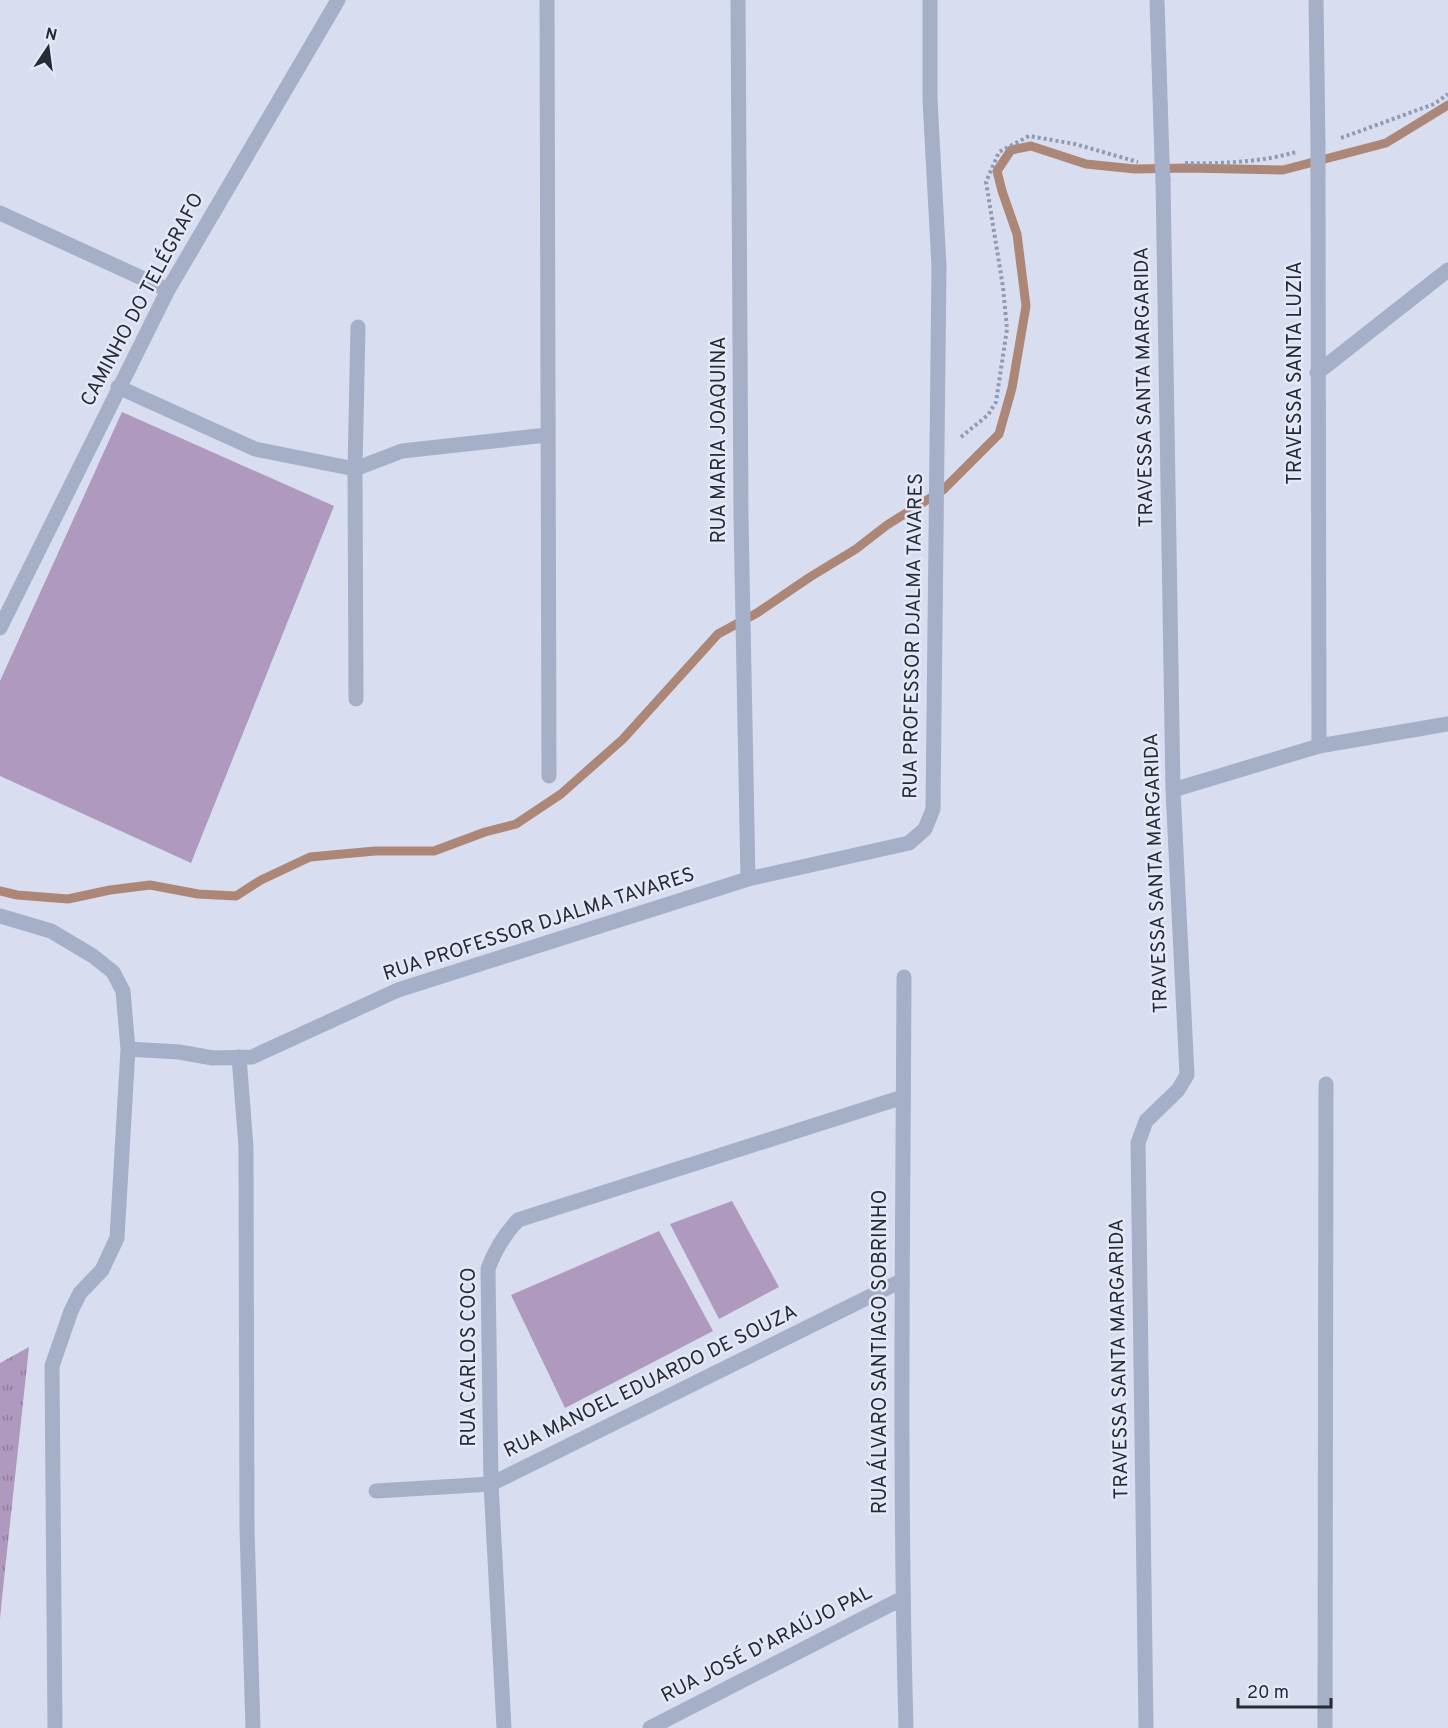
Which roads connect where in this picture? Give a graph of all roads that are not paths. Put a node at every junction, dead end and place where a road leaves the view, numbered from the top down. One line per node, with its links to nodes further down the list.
1 (338, 0): 9 (street, CAMINHO DO TELÉGRAFO)
2 (547, 0): 13 (street)
3 (738, 0): 21 (street, RUA MARIA JOAQUINA)
4 (930, 0): 21 (street, RUA PROFESSOR DJALMA TAVARES)
5 (1157, 0): 20 (street, TRAVESSA SANTA MARGARIDA, bridge)
6 (1316, 0): 11 (street, TRAVESSA SANTA LUZIA, bridge)
7 (0, 213): 9 (street)
8 (1448, 270): 11 (street)
9 (168, 290): 12 (street, CAMINHO DO TELÉGRAFO)
10 (358, 327): 14 (street)
11 (1317, 373): 18 (street, TRAVESSA SANTA LUZIA)
12 (118, 387): 14 (street); 15 (street, CAMINHO DO TELÉGRAFO)
13 (547, 435): 14 (street); 19 (street)
14 (355, 469): 16 (street)
15 (0, 628)
16 (356, 699)
17 (1448, 724): 18 (street)
18 (1319, 746): 20 (street)
19 (549, 776)
20 (1173, 790): 37 (street, TRAVESSA SANTA MARGARIDA)
21 (748, 879): 25 (street, RUA PROFESSOR DJALMA TAVARES)
22 (0, 916): 24 (street)
23 (904, 977): 27 (street, RUA ÁLVARO SANTIAGO SOBRINHO)
24 (128, 1049): 25 (street, RUA PROFESSOR DJALMA TAVARES); 32 (street)
25 (239, 1057): 33 (street)
26 (1326, 1084): 38 (street)
27 (903, 1097): 28 (street, RUA ÁLVARO SANTIAGO SOBRINHO); 29 (street, RUA CARLOS COCO)
28 (901, 1281): 29 (street, RUA MANOEL EDUARDO DE SOUZA); 31 (street, RUA ÁLVARO SANTIAGO SOBRINHO)
29 (491, 1484): 30 (street, RUA MANOEL EDUARDO DE SOUZA); 34 (street, RUA CARLOS COCO)
30 (376, 1491)
31 (903, 1598): 35 (street, RUA JOSÉ D'ARAÚJO PAL); 36 (street, RUA ÁLVARO SANTIAGO SOBRINHO)
32 (55, 1728)
33 (253, 1728)
34 (504, 1728)
35 (651, 1728)
36 (906, 1728)
37 (1146, 1728)
38 (1325, 1728)

